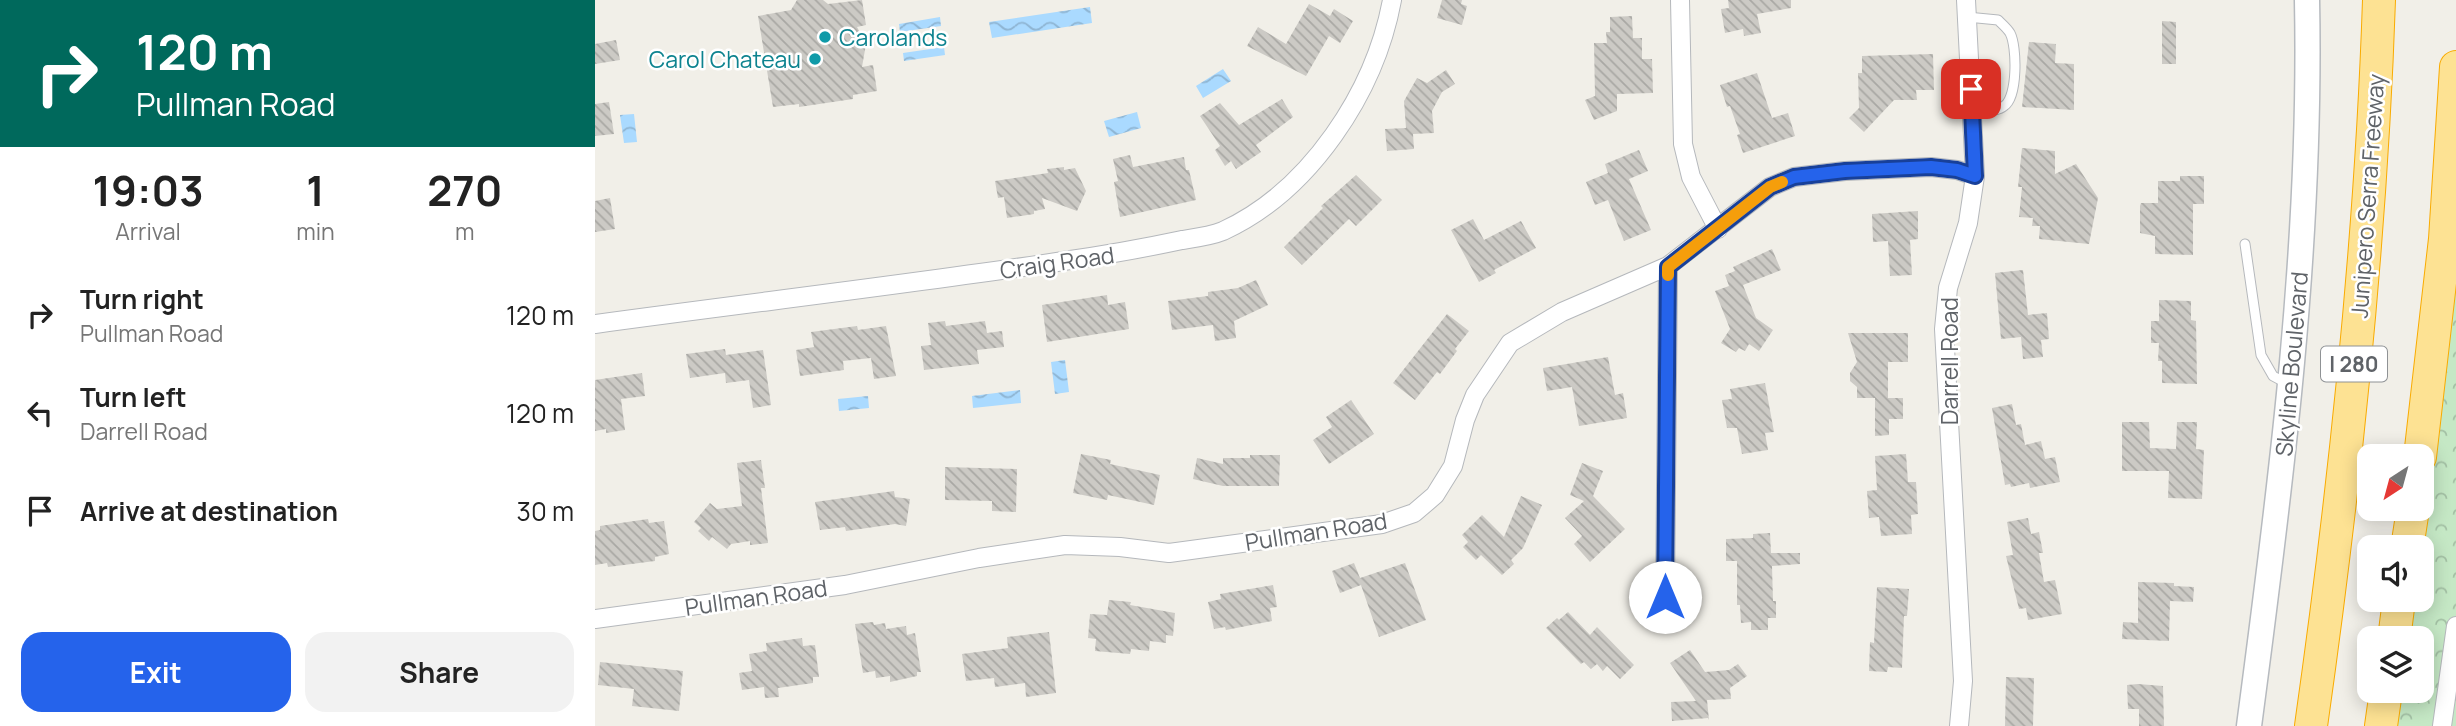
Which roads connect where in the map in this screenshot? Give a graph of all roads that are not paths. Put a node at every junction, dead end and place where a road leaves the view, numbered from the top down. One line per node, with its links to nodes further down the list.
1 (1392, 0): 12 (street, Craig Road)
2 (1681, 0): 9 (street)
3 (2307, 0): 13 (main road, Skyline Boulevard)
4 (2379, 0): 21 (highway, Junipero Serra Freeway / I 280)
5 (1967, 8): 7 (street, Darrell Road); 7 (lane)
6 (2456, 67): 14 (highway)
7 (1972, 113): 8 (street, Darrell Road)
8 (1975, 176): 9 (street, Pullman Road); 19 (street, Darrell Road)
9 (1718, 229): 11 (street, Pullman Road)
10 (2245, 244): 13 (lane)
11 (1668, 267): 15 (street); 16 (street, Pullman Road)
12 (595, 324)
13 (2290, 385): 20 (main road, Skyline Boulevard)
14 (2421, 444)
15 (1665, 597)
16 (595, 620)
17 (2456, 626): 23 (street)
18 (2384, 703): 22 (highway)
19 (1959, 726)
20 (2249, 726)
21 (2311, 726)
22 (2381, 726)
23 (2442, 726)

